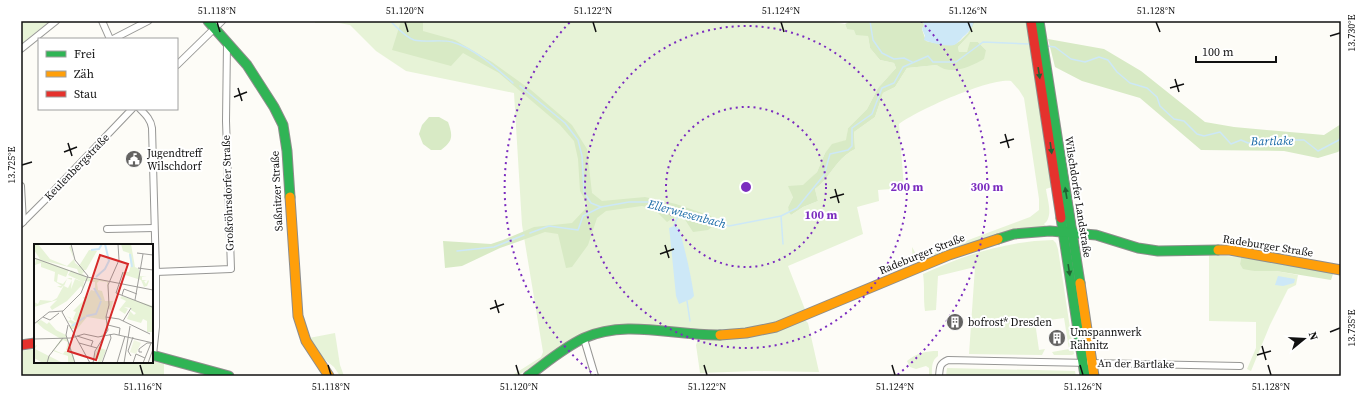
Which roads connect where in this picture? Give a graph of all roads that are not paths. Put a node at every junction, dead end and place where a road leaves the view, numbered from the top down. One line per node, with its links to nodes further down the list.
1 (56, 21): 12 (street)
2 (102, 21): 9 (street)
3 (148, 21): 10 (street)
4 (208, 21): 8 (main road, Saßnitzer Straße)
5 (222, 21): 8 (street)
6 (1031, 21): 17 (main road, Wilschdorfer Landstraße, one-way to 17)
7 (1039, 21): 22 (main road, Wilschdorfer Landstraße, one-way to 7)
8 (214, 28): 11 (main road, Saßnitzer Straße); 13 (street)
9 (110, 38)
10 (115, 38)
11 (227, 42): 24 (street, Großröhrsdorfer Straße); 32 (main road, Saßnitzer Straße)
12 (21, 49)
13 (178, 64)
14 (131, 110): 18 (street, Keulenbergstraße)
15 (141, 110): 19 (street)
16 (21, 186): 18 (street)
17 (1060, 211): 21 (main road); 22 (main road, Wilschdorfer Landstraße)
18 (22, 223)
19 (154, 228): 20 (street); 24 (street)
20 (107, 229)
21 (1050, 231): 22 (main road, Radeburger Straße); 25 (main road, Radeburger Straße)
22 (1068, 232): 23 (main road, Radeburger Straße); 29 (main road, Wilschdorfer Landstraße)
23 (1341, 270)
24 (156, 272): 28 (street)
25 (584, 338): 33 (main road, Radeburger Straße); 34 (street)
26 (34, 343): 27 (main road)
27 (21, 345)
28 (153, 355): 31 (main road)
29 (1088, 363): 30 (street, An der Bartlake); 35 (street, An der Bartlake); 36 (main road, Wilschdorfer Landstraße); 37 (main road, Wilschdorfer Landstraße)
30 (1240, 366)
31 (229, 376)
32 (329, 376)
33 (528, 376)
34 (595, 376)
35 (939, 376)
36 (1085, 376)
37 (1094, 376)

